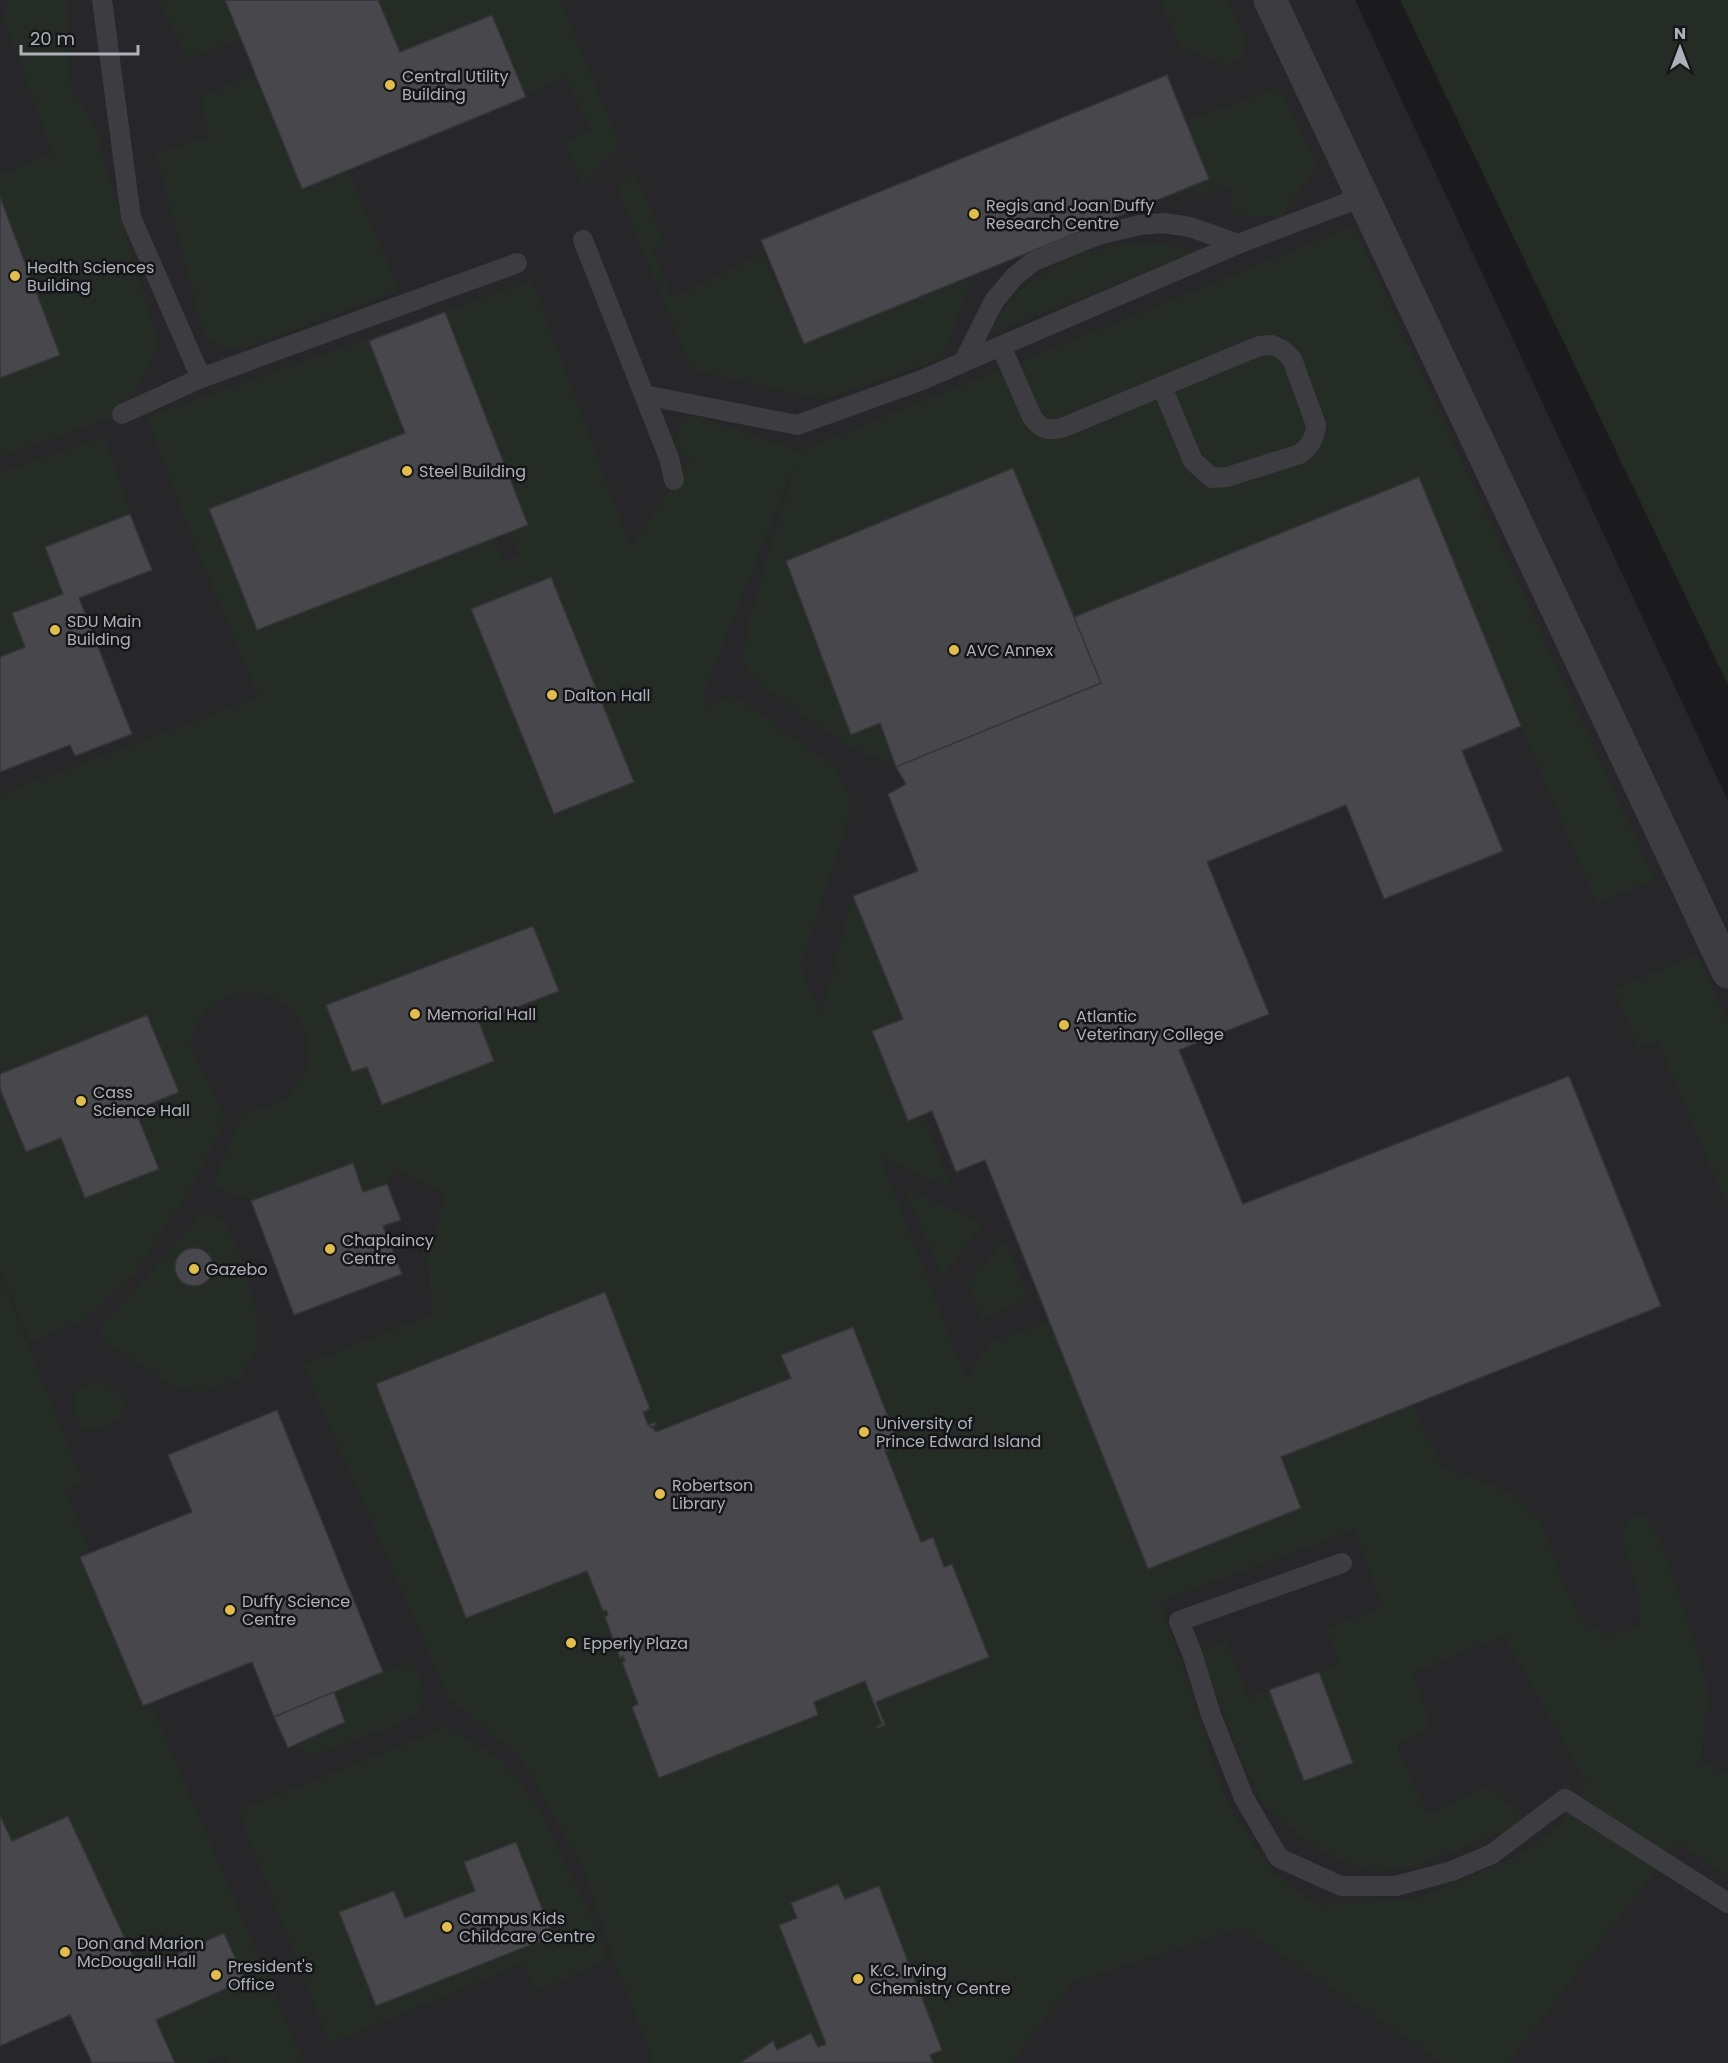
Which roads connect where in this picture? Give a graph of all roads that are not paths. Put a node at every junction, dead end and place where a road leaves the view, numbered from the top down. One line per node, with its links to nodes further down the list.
1 (102, 0): 9 (lane)
2 (1270, 0): 3 (street)
3 (1362, 197): 5 (lane); 14 (street)
4 (583, 240): 11 (lane)
5 (1238, 244): 7 (lane); 8 (lane)
6 (517, 263): 9 (lane)
7 (1001, 346): 8 (lane); 10 (lane)
8 (964, 361): 11 (lane)
9 (201, 378): 12 (lane)
10 (1162, 387): 10 (lane)
11 (644, 395): 13 (lane)
12 (122, 414)
13 (674, 480)
14 (1728, 972)
15 (1342, 1563): 16 (lane)
16 (1728, 1903)

